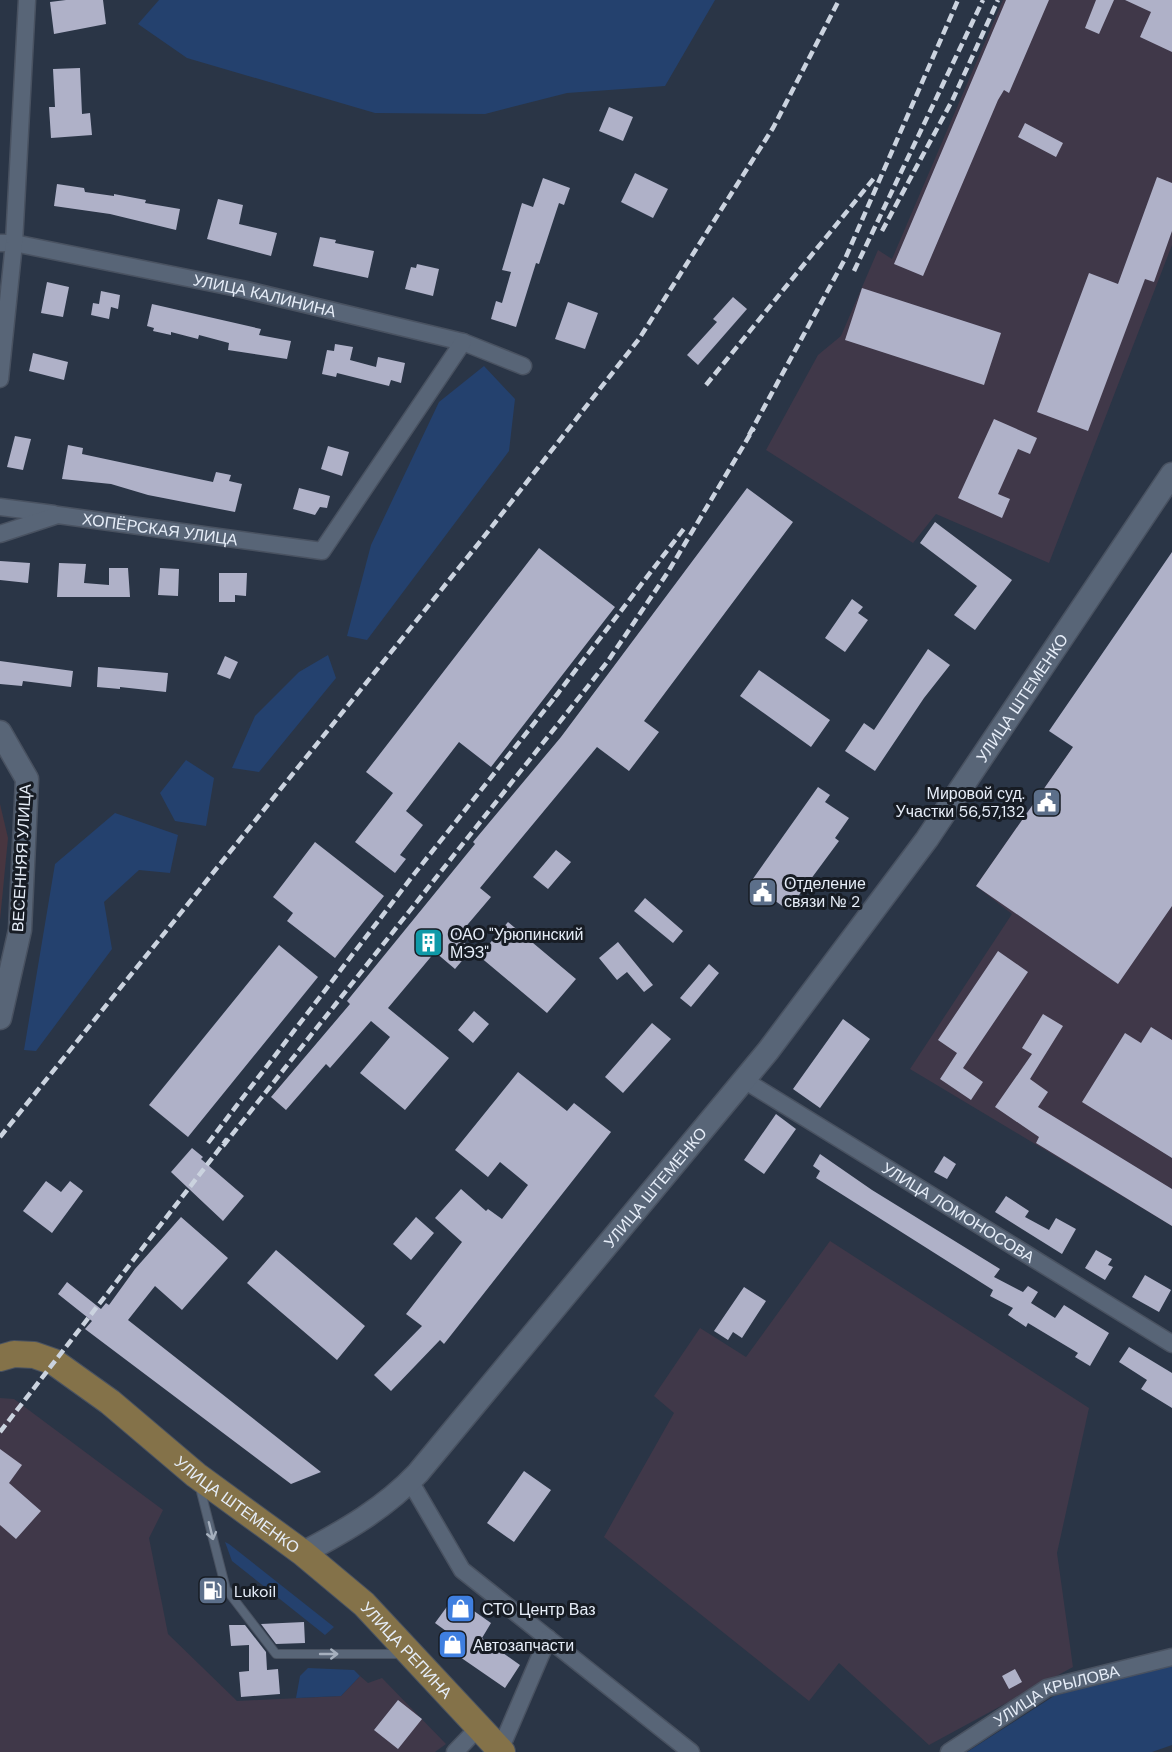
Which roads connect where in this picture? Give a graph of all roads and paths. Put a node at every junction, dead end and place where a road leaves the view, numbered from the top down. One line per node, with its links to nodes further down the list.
1 (27, 0): 2 (street)
2 (7, 243): 3 (street, УЛИЦА КАЛИНИНА); 5 (street)
3 (463, 342): 4 (street, УЛИЦА КАЛИНИНА); 8 (street, ХОПЁРСКАЯ УЛИЦА)
4 (523, 366)
5 (0, 379)
6 (1172, 474): 12 (main road, УЛИЦА ШТЕМЕНКО)
7 (0, 507): 8 (street)
8 (58, 515): 9 (street, ХОПЁРСКАЯ УЛИЦА)
9 (0, 534)
10 (2, 734): 11 (main road, ВЕСЕННЯЯ УЛИЦА)
11 (0, 1018)
12 (744, 1080): 13 (street, УЛИЦА ЛОМОНОСОВА); 16 (main road, УЛИЦА ШТЕМЕНКО)
13 (1172, 1344)
14 (0, 1358): 15 (main road, УЛИЦА ШТЕМЕНКО)
15 (196, 1475): 17 (main road, УЛИЦА ШТЕМЕНКО); 19 (lane, one-way to 19)
16 (410, 1481): 17 (main road, УЛИЦА ШТЕМЕНКО); 18 (street)
17 (303, 1553): 19 (main road, УЛИЦА РЕПИНА)
18 (548, 1638): 22 (street); 24 (street)
19 (412, 1654): 21 (main road, УЛИЦА РЕПИНА)
20 (1172, 1657): 25 (street, УЛИЦА КРЫЛОВА)
21 (479, 1727): 22 (main road, УЛИЦА РЕПИНА); 23 (street)
22 (501, 1751)
23 (455, 1752)
24 (691, 1752)
25 (949, 1752)

